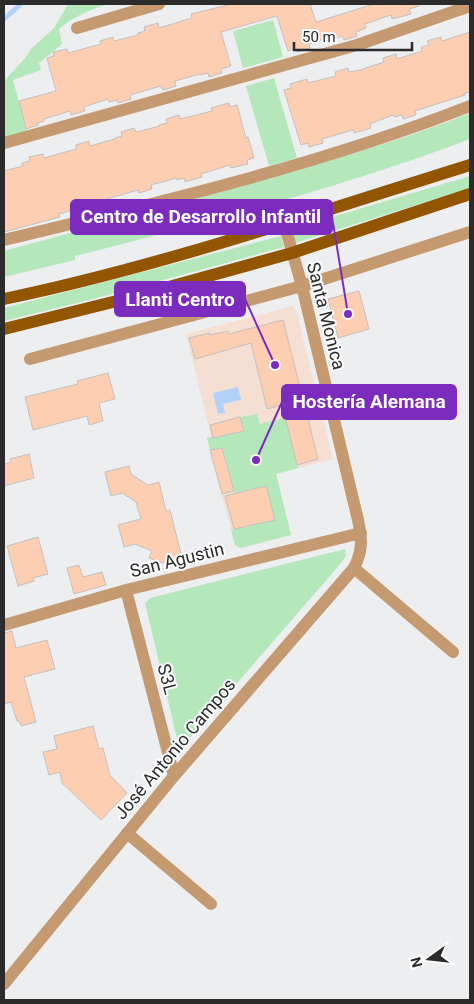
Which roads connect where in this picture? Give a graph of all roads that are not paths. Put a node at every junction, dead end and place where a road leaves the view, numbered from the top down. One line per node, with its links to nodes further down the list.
1 (159, 4): 3 (street)
2 (470, 6): 5 (street)
3 (77, 28)
4 (470, 106): 10 (street)
5 (4, 143)
6 (470, 165): 8 (main road)
7 (470, 194): 11 (main road)
8 (284, 223): 11 (street, Santa Monica); 13 (main road)
9 (470, 232): 12 (street)
10 (4, 240)
11 (292, 253): 12 (street, Santa Monica); 14 (main road)
12 (302, 286): 15 (street); 16 (street, Santa Monica)
13 (4, 298)
14 (4, 329)
15 (30, 360)
16 (361, 533): 17 (street, José Antonio Campos); 18 (street, San Agustin)
17 (354, 568): 20 (street); 21 (street, José Antonio Campos)
18 (126, 590): 19 (street, San Agustin); 21 (street, S3L)
19 (4, 625)
20 (453, 652)
21 (174, 776): 22 (street, José Antonio Campos)
22 (127, 833): 23 (street); 24 (street, José Antonio Campos)
23 (211, 904)
24 (4, 984)

